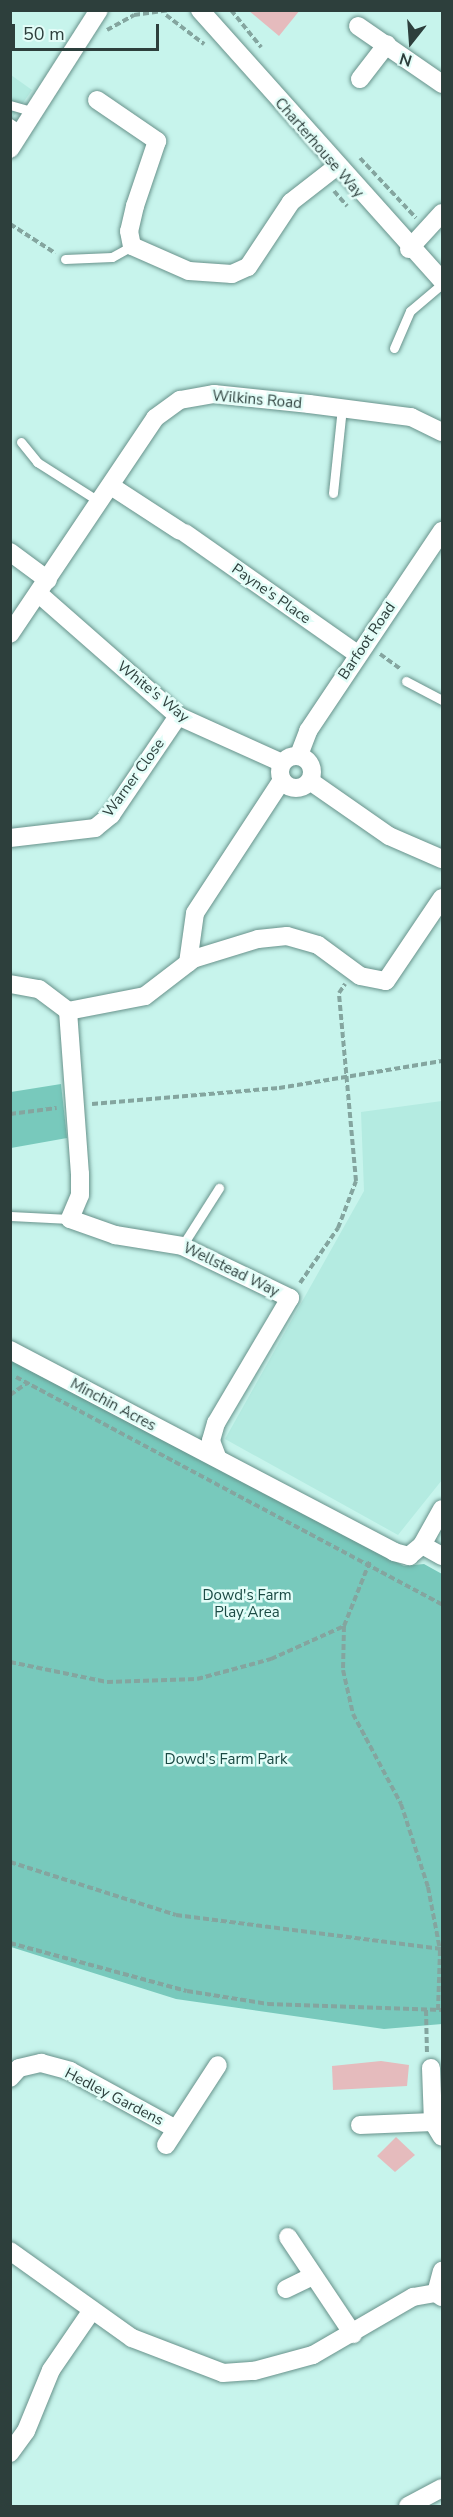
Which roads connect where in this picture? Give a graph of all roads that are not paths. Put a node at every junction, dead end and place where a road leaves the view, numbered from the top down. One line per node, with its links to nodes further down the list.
1 (200, 10): 12 (street, Charterhouse Way)
2 (95, 16): 9 (street)
3 (358, 26): 4 (street)
4 (387, 44): 5 (street); 6 (street)
5 (360, 79)
6 (442, 84)
7 (98, 100): 14 (street)
8 (10, 105): 9 (lane)
9 (34, 112): 10 (street)
10 (16, 127): 11 (street)
11 (10, 149)
12 (336, 167): 14 (street); 15 (street, Charterhouse Way)
13 (442, 213): 15 (street)
14 (132, 246): 16 (lane)
15 (409, 249): 17 (street, Charterhouse Way)
16 (65, 259)
17 (442, 283): 18 (lane)
18 (394, 348)
19 (342, 408): 20 (street, Wilkins Road); 22 (street, Wilkins Road); 23 (lane)
20 (442, 432)
21 (21, 442): 24 (lane)
22 (111, 486): 24 (street, Wilkins Road); 29 (street, Payne's Place)
23 (333, 493)
24 (100, 502): 27 (street, Wilkins Road)
25 (442, 531): 29 (street, Barfoot Road)
26 (10, 552): 27 (street, White's Way)
27 (44, 587): 28 (street); 32 (street, White's Way)
28 (10, 634)
29 (361, 649): 33 (street, Barfoot Road)
30 (405, 681): 31 (lane)
31 (442, 700)
32 (178, 716): 34 (street, White's Way); 36 (street, Warner Close)
33 (299, 755): 34 (street); 35 (street)
34 (282, 772): 35 (street, White's Way); 39 (street)
35 (310, 781): 37 (street)
36 (10, 838)
37 (442, 859)
38 (442, 898): 39 (street)
39 (188, 963): 41 (street)
40 (10, 984): 41 (street)
41 (68, 1011): 44 (street)
42 (219, 1188): 45 (lane)
43 (10, 1216): 44 (lane)
44 (70, 1220): 45 (street, Wellstead Way)
45 (182, 1246): 47 (street, Wellstead Way)
46 (10, 1350): 47 (street, Minchin Acres)
47 (217, 1457): 49 (street)
48 (442, 1509): 49 (street)
49 (422, 1545): 50 (street)
50 (442, 1556)
51 (218, 2065): 55 (street, Hedley Gardens)
52 (13, 2067): 55 (street, Hedley Gardens)
53 (430, 2068): 56 (street)
54 (360, 2125): 56 (street)
55 (174, 2128): 57 (street, Hedley Gardens)
56 (438, 2129)
57 (166, 2145)
58 (288, 2237): 61 (street)
59 (10, 2251): 64 (street)
60 (442, 2271): 63 (street)
61 (314, 2276): 62 (street); 65 (street)
62 (286, 2289)
63 (439, 2295): 65 (street)
64 (90, 2313): 65 (street); 66 (street)
65 (352, 2334)
66 (10, 2453)
67 (442, 2488): 68 (street)
68 (408, 2506)

